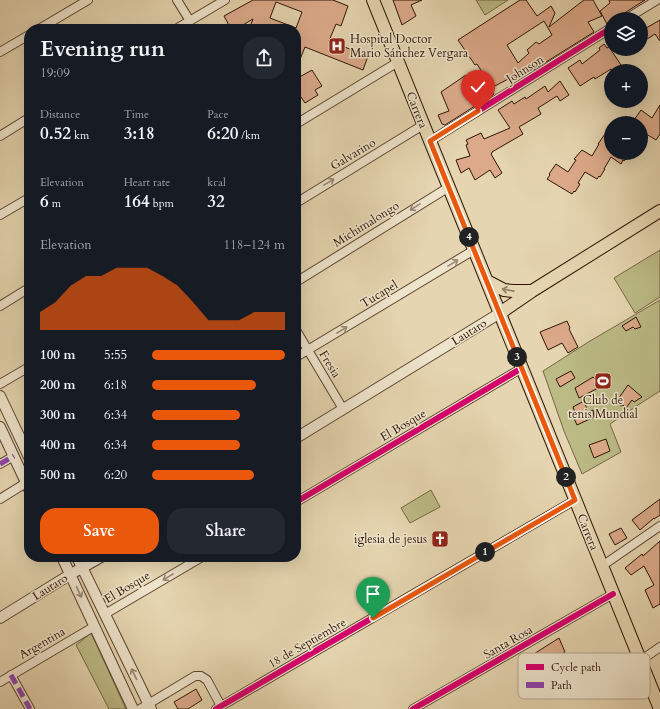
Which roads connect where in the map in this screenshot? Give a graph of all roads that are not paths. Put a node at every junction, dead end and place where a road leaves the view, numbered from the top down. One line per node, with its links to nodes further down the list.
1 (88, 0): 8 (street)
2 (176, 0): 7 (street)
3 (225, 0): 7 (street)
4 (373, 0): 13 (main road, Carrera)
5 (657, 0): 6 (street)
6 (637, 12)
7 (190, 21): 9 (street)
8 (47, 24)
9 (185, 24)
10 (604, 32): 18 (street, Johnson)
11 (24, 38): 12 (street)
12 (0, 52)
13 (398, 62): 15 (street); 16 (main road, Carrera)
14 (24, 121): 17 (street)
15 (301, 121)
16 (423, 125): 18 (main road, Carrera); 20 (street, Galvarino, one-way to 16)
17 (0, 136)
18 (430, 141): 19 (main road, Carrera)
19 (448, 187): 24 (main road, Carrera); 25 (street, Michimalongo, one-way to 25)
20 (301, 200)
21 (24, 201): 23 (street)
22 (660, 211): 28 (main road, Lautaro)
23 (0, 215)
24 (474, 250): 26 (main road, Carrera); 32 (street, Tucapel, one-way to 24)
25 (301, 279)
26 (487, 281): 28 (main road, one-way to 26); 30 (main road, Carrera)
27 (24, 291): 29 (street)
28 (532, 291): 30 (main road, Lautaro)
29 (0, 306)
30 (500, 313): 34 (main road, Carrera); 38 (street, Lautaro)
31 (301, 338): 32 (street, Fresia)
32 (308, 350): 33 (street, Tucapel); 38 (street, Fresia)
33 (301, 354)
34 (522, 368): 47 (street, El Bosque); 48 (main road, Carrera)
35 (24, 369): 36 (street)
36 (0, 384)
37 (0, 396): 41 (street)
38 (343, 409): 40 (street, Lautaro)
39 (0, 427): 42 (street)
40 (301, 435)
41 (24, 440)
42 (14, 456): 43 (street); 44 (street)
43 (0, 464)
44 (24, 476)
45 (24, 486): 46 (street)
46 (0, 499)
47 (301, 499)
48 (575, 500): 54 (main road, Carrera); 68 (street, 18 de Septiembre)
49 (660, 526): 54 (street)
50 (65, 562): 56 (street)
51 (80, 562): 55 (street)
52 (93, 562): 55 (street, Lautaro)
53 (193, 562): 58 (street, El Bosque, one-way to 58)
54 (602, 566): 57 (main road, Carrera)
55 (83, 568): 56 (street, Lautaro); 58 (street)
56 (71, 574): 59 (street, Lautaro); 60 (street, one-way to 60)
57 (613, 594): 62 (main road, Carrera); 71 (street, Santa Rosa)
58 (105, 614): 67 (street, one-way to 58)
59 (0, 618)
60 (95, 626): 64 (street, Argentina); 70 (street)
61 (660, 647): 63 (street)
62 (637, 653)
63 (650, 654)
64 (11, 675): 65 (street, Argentina); 69 (street)
65 (0, 682)
66 (650, 685): 72 (main road, Carrera)
67 (147, 707): 68 (street)
68 (218, 707)
69 (30, 709)
70 (133, 709)
71 (413, 709)
72 (660, 709)

